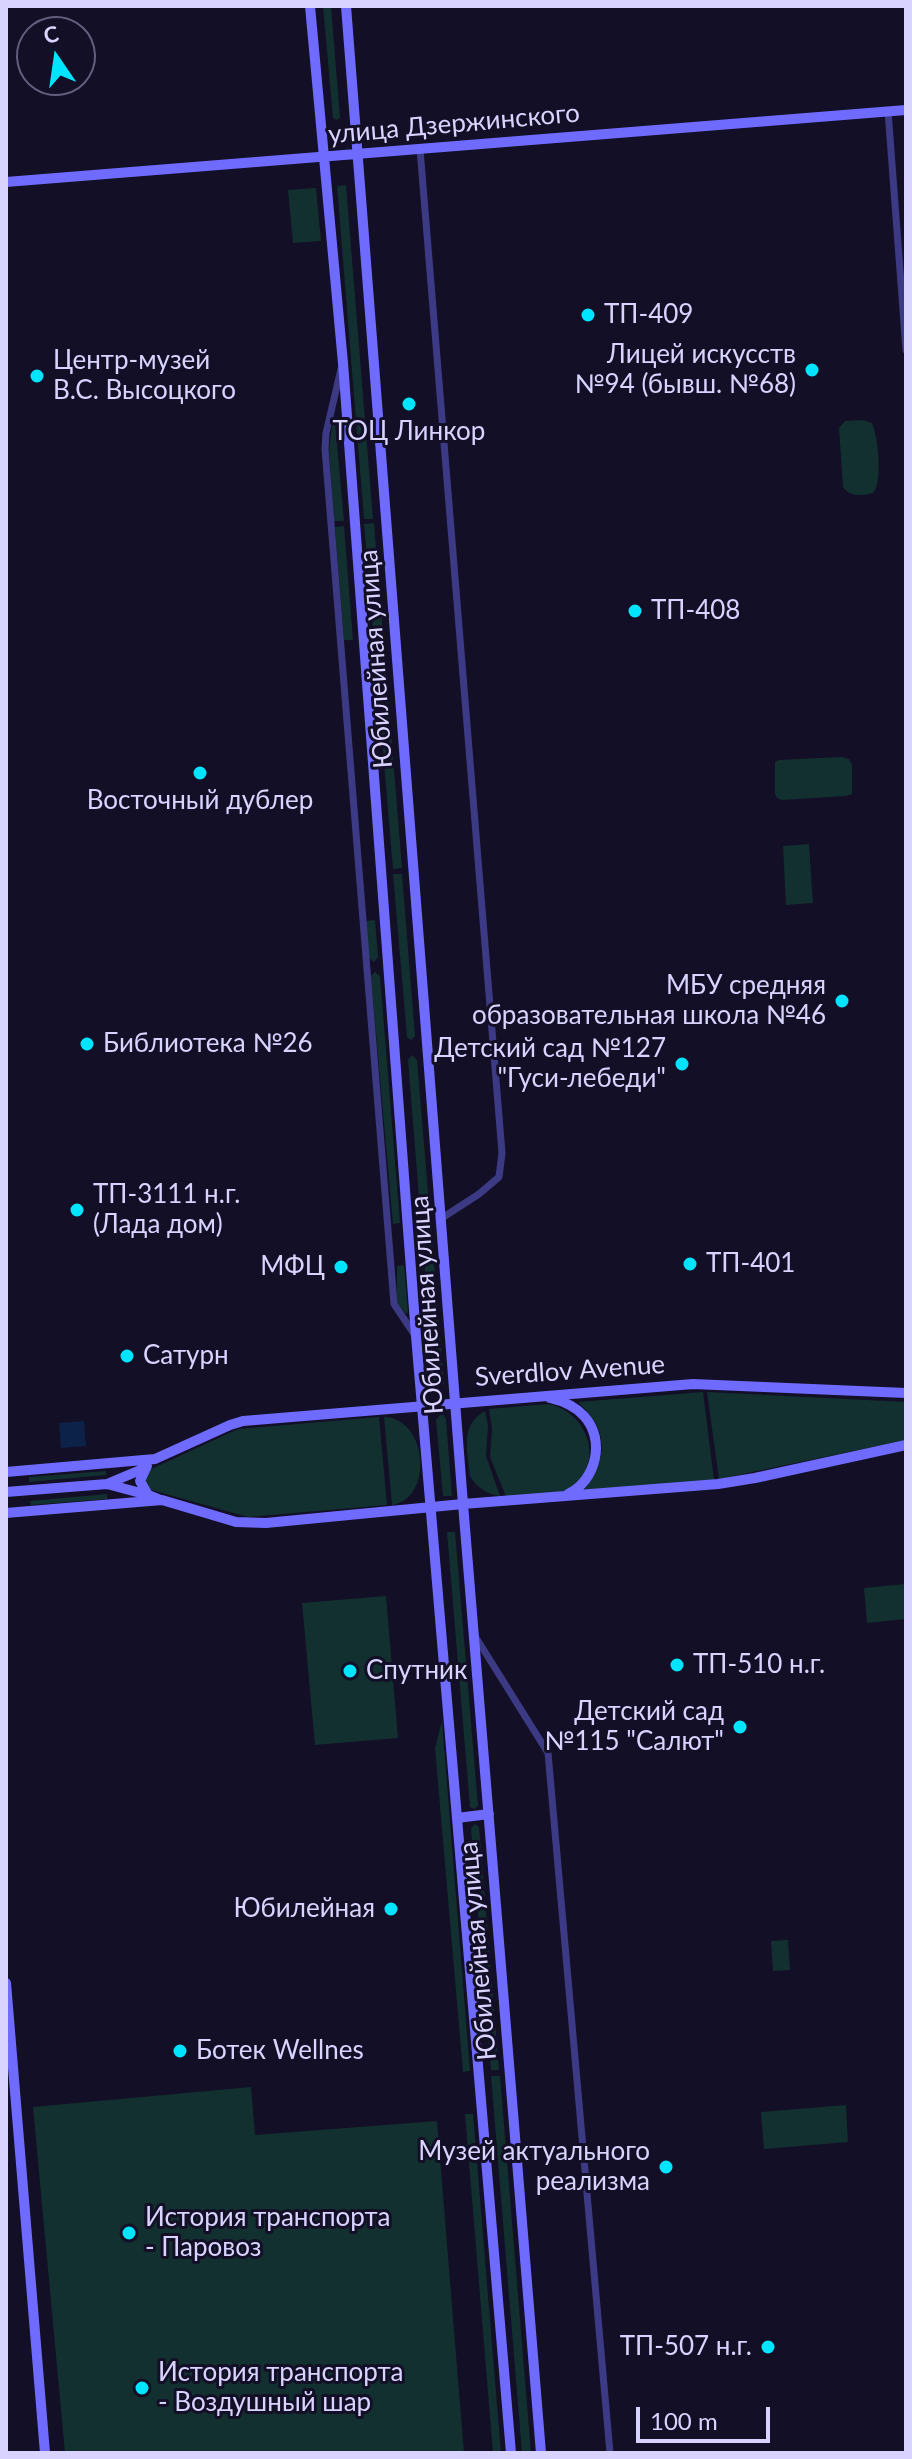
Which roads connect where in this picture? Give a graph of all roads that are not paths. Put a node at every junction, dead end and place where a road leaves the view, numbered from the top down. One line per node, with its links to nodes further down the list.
1 (310, 6): 7 (main road, Юбилейная улица)
2 (346, 6): 6 (main road, Юбилейная улица)
3 (906, 110): 4 (main road, улица Дзержинского)
4 (888, 111): 5 (main road, улица Дзержинского); 9 (street)
5 (420, 149): 6 (main road, улица Дзержинского); 11 (street)
6 (359, 153): 7 (main road, улица Дзержинского); 11 (main road, Юбилейная улица)
7 (323, 156): 8 (main road, улица Дзержинского); 10 (main road, Юбилейная улица)
8 (6, 182)
9 (906, 350)
10 (343, 363): 12 (main road, Юбилейная улица); 12 (street)
11 (442, 1218): 15 (main road, Юбилейная улица)
12 (416, 1336): 16 (main road, Юбилейная улица)
13 (906, 1393): 14 (main road, Sverdlov Avenue)
14 (543, 1396): 15 (main road, Sverdlov Avenue); 24 (main road)
15 (457, 1402): 16 (main road, Sverdlov Avenue); 26 (main road, Юбилейная улица)
16 (422, 1405): 18 (main road, Sverdlov Avenue); 27 (main road, Юбилейная улица)
17 (906, 1445): 24 (main road)
18 (155, 1459): 19 (main road); 20 (main road, Sverdlov Avenue)
19 (145, 1468): 21 (main road); 23 (main road)
20 (6, 1472)
21 (107, 1484): 22 (main road); 23 (main road)
22 (6, 1492)
23 (148, 1495): 25 (main road)
24 (558, 1497): 26 (main road)
25 (162, 1500): 27 (main road); 28 (main road)
26 (463, 1504): 27 (main road); 29 (main road, Юбилейная улица)
27 (430, 1508): 31 (main road, Юбилейная улица)
28 (6, 1513)
29 (475, 1636): 30 (main road, Юбилейная улица); 36 (street)
30 (489, 1814): 31 (main road); 35 (main road, Юбилейная улица)
31 (457, 1818): 34 (main road, Юбилейная улица)
32 (6, 1983): 33 (main road)
33 (45, 2453)
34 (511, 2453)
35 (541, 2453)
36 (610, 2453)

